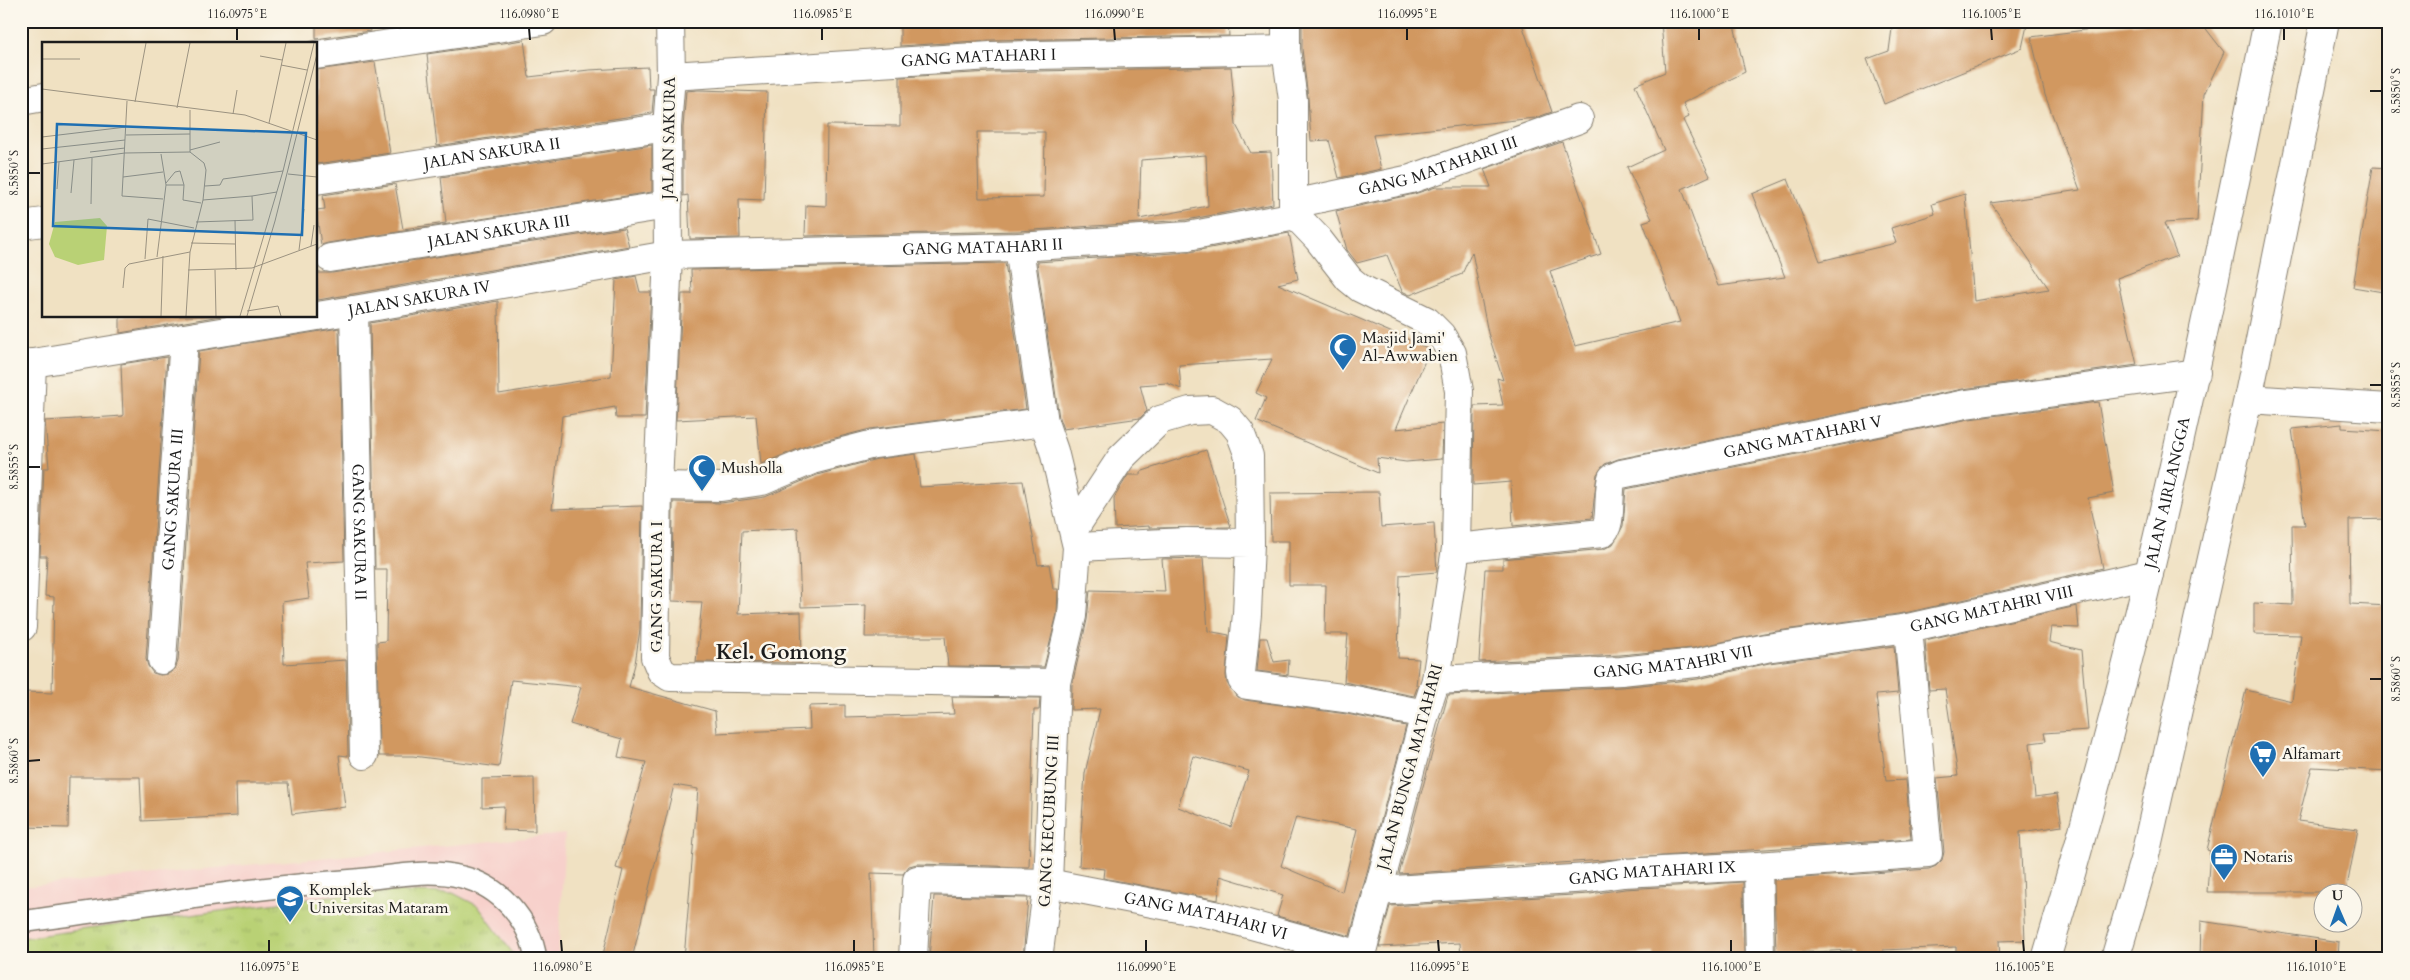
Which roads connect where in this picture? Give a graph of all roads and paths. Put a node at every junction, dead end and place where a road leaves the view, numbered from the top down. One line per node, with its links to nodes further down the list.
1 (543, 21): 7 (street)
2 (670, 21): 8 (street, JALAN SAKURA)
3 (1286, 21): 6 (street)
4 (2268, 21): 26 (street, JALAN AIRLANGGA)
5 (2325, 21): 27 (street)
6 (1286, 50): 8 (street, GANG MATAHARI I); 15 (street)
7 (318, 54)
8 (671, 76): 12 (street, JALAN SAKURA)
9 (42, 97): 10 (street)
10 (21, 101)
11 (1579, 119): 15 (street, GANG MATAHARI III)
12 (667, 127): 13 (street, JALAN SAKURA II); 14 (street, JALAN SAKURA)
13 (318, 180)
14 (668, 205): 19 (street, JALAN SAKURA); 20 (street, JALAN SAKURA III)
15 (1295, 210): 18 (street, GANG MATAHARI II); 33 (street, JALAN BUNGA MATAHARI)
16 (42, 222): 17 (street)
17 (21, 225)
18 (1019, 247): 19 (street, GANG MATAHARI II); 29 (street)
19 (668, 256): 21 (street, JALAN SAKURA IV); 30 (street, GANG SAKURA I)
20 (330, 258)
21 (354, 310): 22 (street, JALAN SAKURA IV); 41 (street, GANG SAKURA II)
22 (318, 316)
23 (305, 318): 24 (street, JALAN SAKURA IV)
24 (184, 338): 25 (street, JALAN SAKURA IV); 37 (street, GANG SAKURA III)
25 (27, 364): 35 (street)
26 (2196, 373): 33 (street, GANG MATAHARI V); 34 (street, JALAN AIRLANGGA)
27 (2248, 400): 28 (street); 53 (street)
28 (2389, 408)
29 (1044, 422): 30 (street); 31 (street)
30 (658, 486): 39 (street, GANG SAKURA I)
31 (1076, 538): 32 (street); 32 (street); 39 (street, GANG KECUBUNG III)
32 (1250, 543): 40 (street)
33 (1456, 548): 38 (street, JALAN BUNGA MATAHARI)
34 (2149, 574): 36 (street, GANG MATAHRI VIII); 52 (street, JALAN AIRLANGGA)
35 (22, 627)
36 (1908, 628): 38 (street, GANG MATAHRI VII); 42 (street, GANG MATAHRI VIII)
37 (162, 660)
38 (1436, 680): 40 (street, JALAN BUNGA MATAHARI)
39 (1056, 683): 44 (street, GANG KECUBUNG III)
40 (1425, 714): 45 (street, JALAN BUNGA MATAHARI)
41 (364, 755)
42 (1928, 853): 43 (street, GANG MATAHARI IX)
43 (1758, 866): 45 (street, GANG MATAHARI IX); 51 (street)
44 (1048, 883): 47 (street, GANG MATAHARI VI); 49 (street, GANG MATAHARI VI); 50 (street, GANG KECUBUNG III)
45 (1377, 891): 47 (street, JALAN BUNGA MATAHARI)
46 (21, 922): 48 (lane)
47 (1360, 957)
48 (536, 959)
49 (913, 959)
50 (1038, 959)
51 (1760, 959)
52 (2046, 959)
53 (2115, 959)

